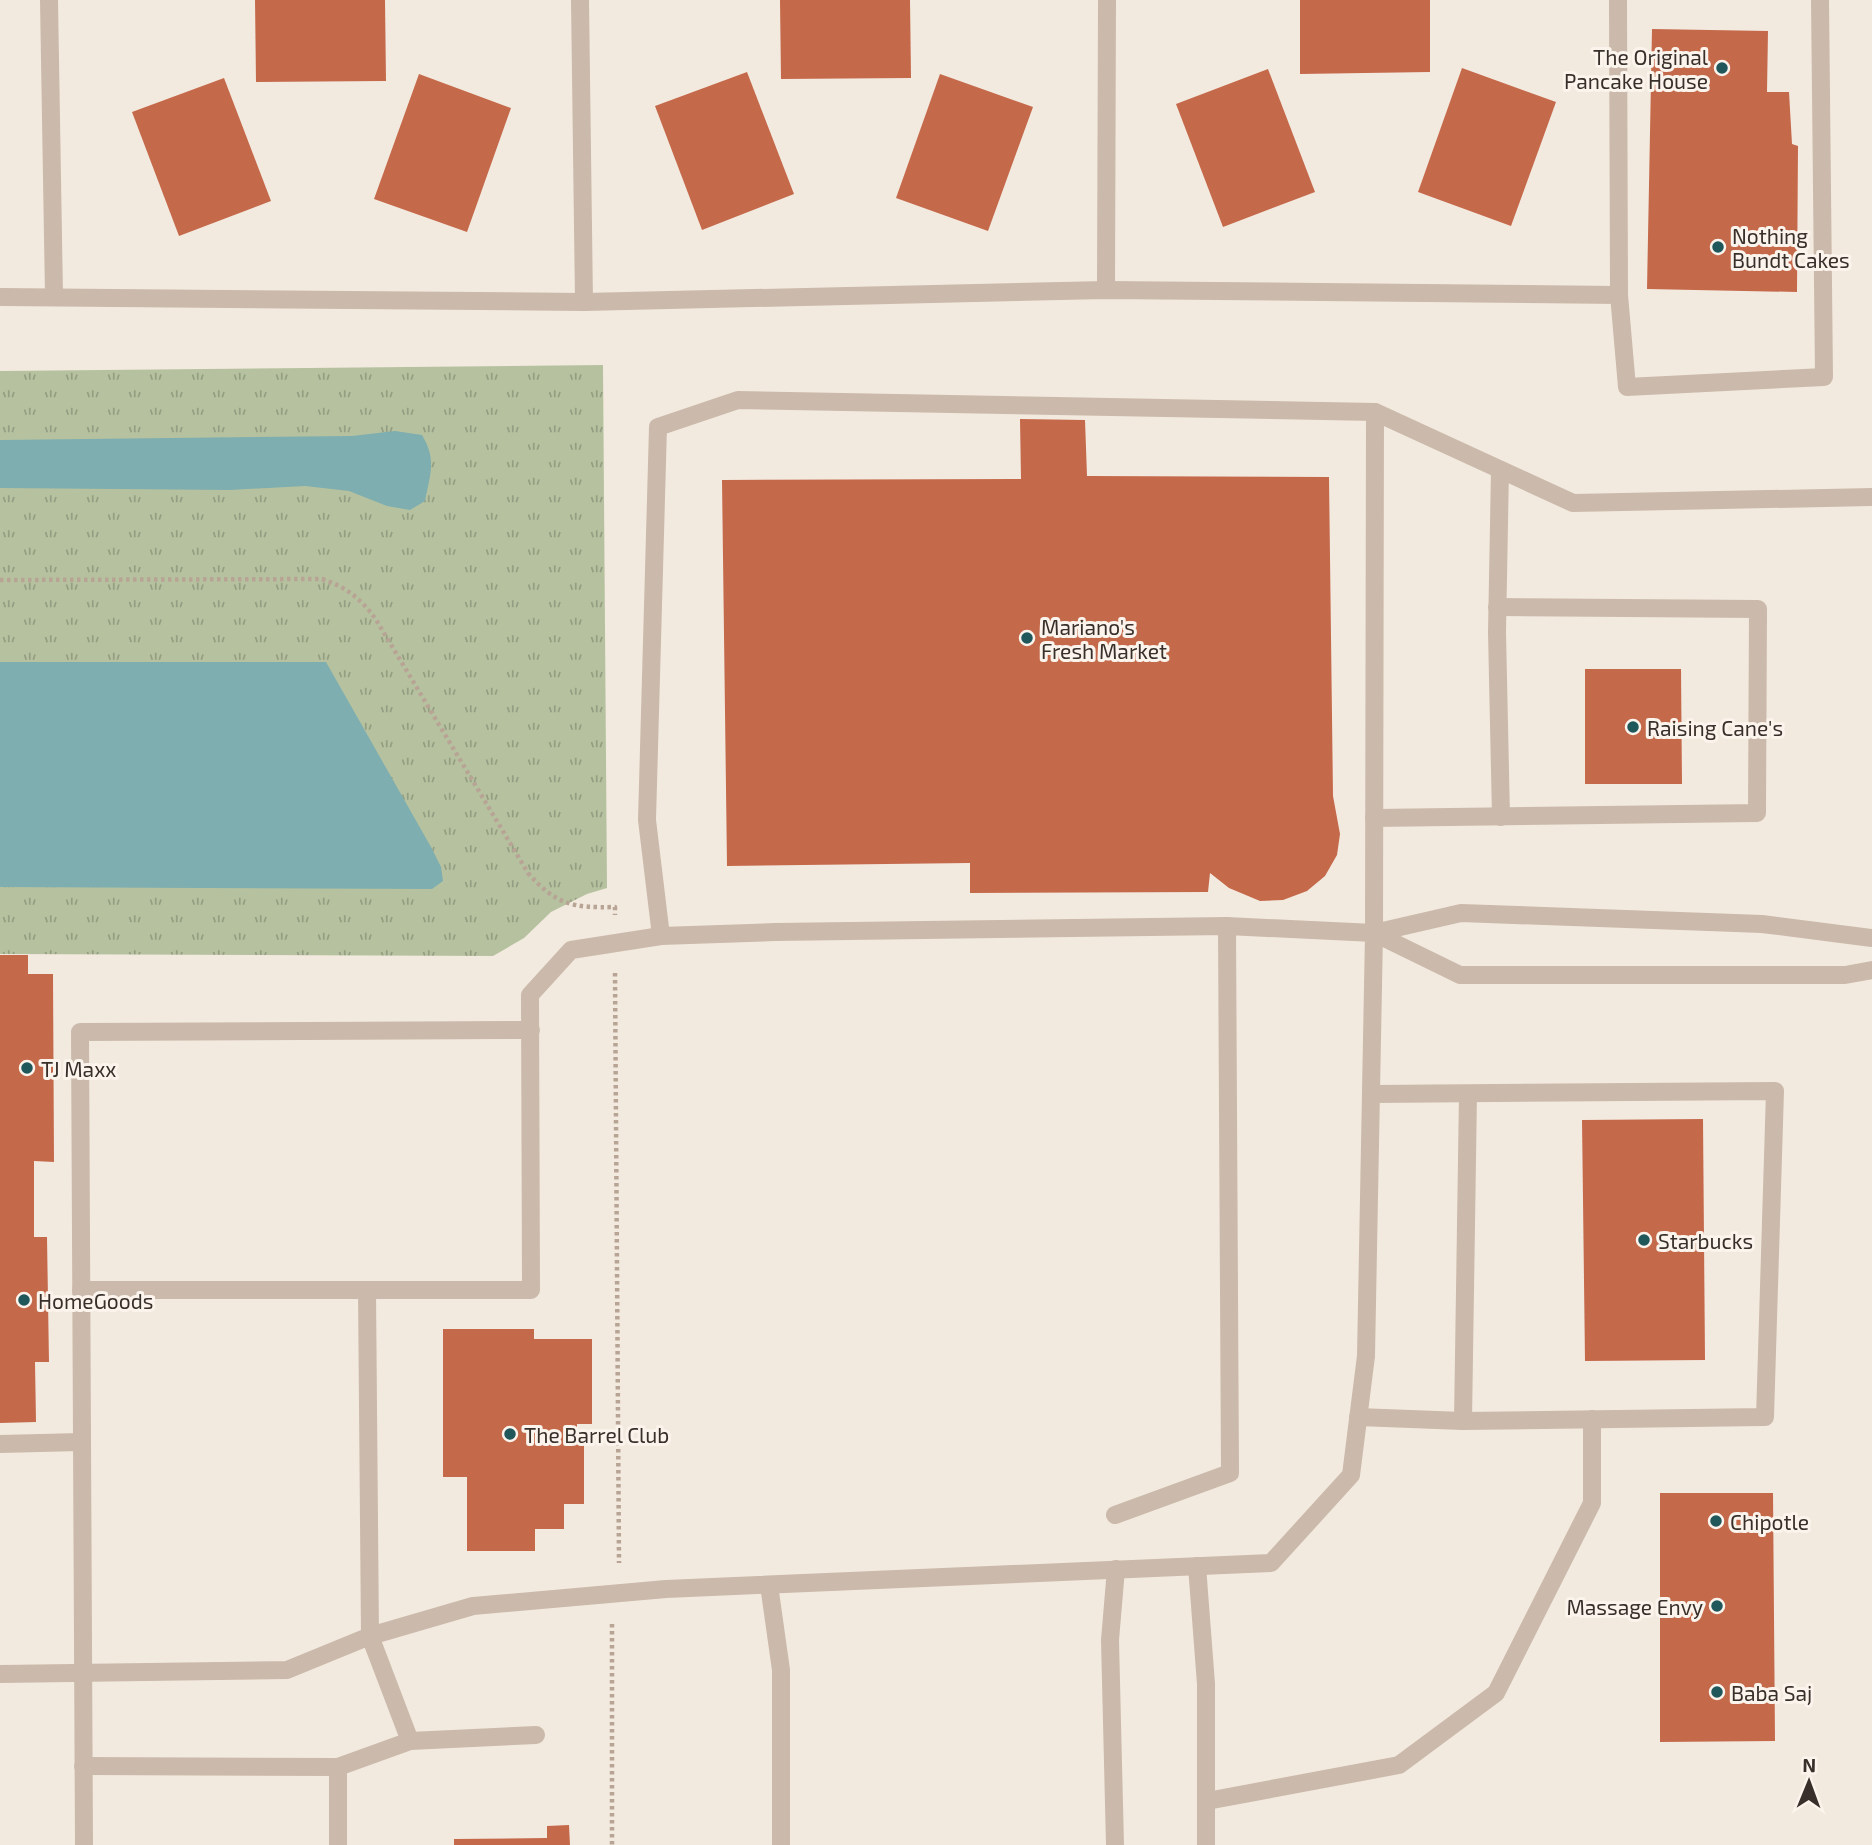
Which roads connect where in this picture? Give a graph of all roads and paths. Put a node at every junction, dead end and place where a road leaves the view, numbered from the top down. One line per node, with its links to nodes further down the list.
1 (49, 0): 9 (street)
2 (580, 0): 10 (street)
3 (1107, 0): 6 (street)
4 (1618, 0): 7 (street)
5 (1820, 0): 7 (street)
6 (1106, 290): 7 (street); 10 (street)
7 (1619, 295)
8 (0, 296): 9 (street)
9 (54, 296): 10 (street)
10 (584, 302)
11 (1375, 412): 12 (street); 17 (street); 21 (street)
12 (1500, 470): 13 (street); 15 (street)
13 (1872, 497)
14 (0, 580): 18 (path)
15 (1497, 607): 16 (street); 16 (street)
16 (1501, 817): 17 (street)
17 (1374, 818): 20 (street)
18 (615, 907)
19 (1227, 926): 20 (street); 21 (street); 35 (street)
20 (1374, 933): 22 (street); 23 (street); 26 (street)
21 (661, 936): 25 (street)
22 (1872, 938)
23 (1872, 970)
24 (615, 979): 36 (path)
25 (531, 1030): 28 (street); 29 (street)
26 (1371, 1094): 27 (street); 30 (street)
27 (1468, 1094): 31 (street); 32 (street)
28 (81, 1290): 29 (street); 33 (street)
29 (367, 1290): 41 (street)
30 (1358, 1418): 32 (street); 37 (street)
31 (1592, 1419): 32 (street); 48 (street)
32 (1463, 1421)
33 (81, 1443): 34 (street); 42 (street)
34 (0, 1444)
35 (1115, 1515)
36 (621, 1551)
37 (1197, 1566): 38 (street); 48 (street)
38 (1116, 1569): 39 (street); 53 (street)
39 (769, 1585): 41 (street); 52 (street)
40 (611, 1629): 51 (path)
41 (370, 1636): 42 (street); 45 (street)
42 (82, 1673): 43 (street); 46 (street)
43 (0, 1674)
44 (536, 1735): 45 (street)
45 (410, 1741): 47 (street)
46 (83, 1766): 47 (street); 49 (street)
47 (338, 1767): 50 (street)
48 (1207, 1801): 54 (street)
49 (84, 1845)
50 (338, 1845)
51 (612, 1845)
52 (781, 1845)
53 (1115, 1845)
54 (1206, 1845)

